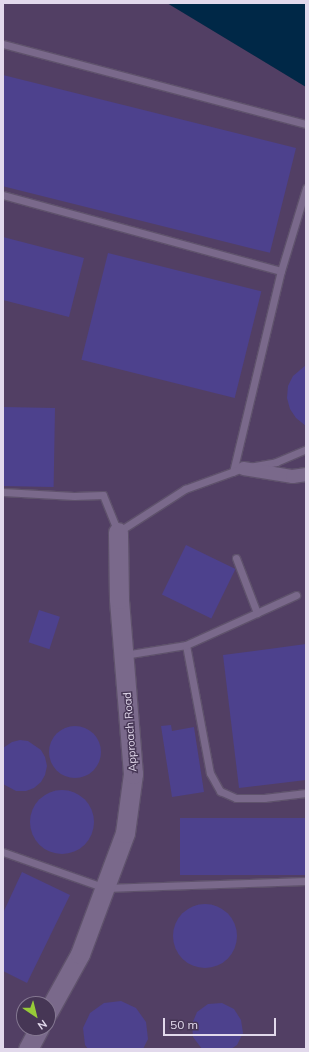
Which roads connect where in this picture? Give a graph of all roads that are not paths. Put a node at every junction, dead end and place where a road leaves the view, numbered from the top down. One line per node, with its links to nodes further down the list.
1 (3, 44): 2 (lane)
2 (306, 124)
3 (306, 188): 5 (lane)
4 (3, 195): 5 (lane)
5 (281, 271): 7 (lane)
6 (306, 449): 7 (lane)
7 (238, 470): 8 (street); 10 (lane)
8 (306, 474)
9 (3, 492): 10 (lane)
10 (118, 532): 15 (main road, Approach Road)
11 (236, 558): 13 (lane)
12 (296, 595): 13 (lane)
13 (257, 613): 14 (lane)
14 (186, 645): 15 (lane); 16 (lane)
15 (124, 654): 19 (main road, Approach Road)
16 (306, 793)
17 (3, 852): 19 (lane)
18 (306, 881): 19 (lane)
19 (105, 888): 20 (main road, Approach Road)
20 (56, 998)
21 (35, 1036): 22 (main road)
22 (28, 1048)

